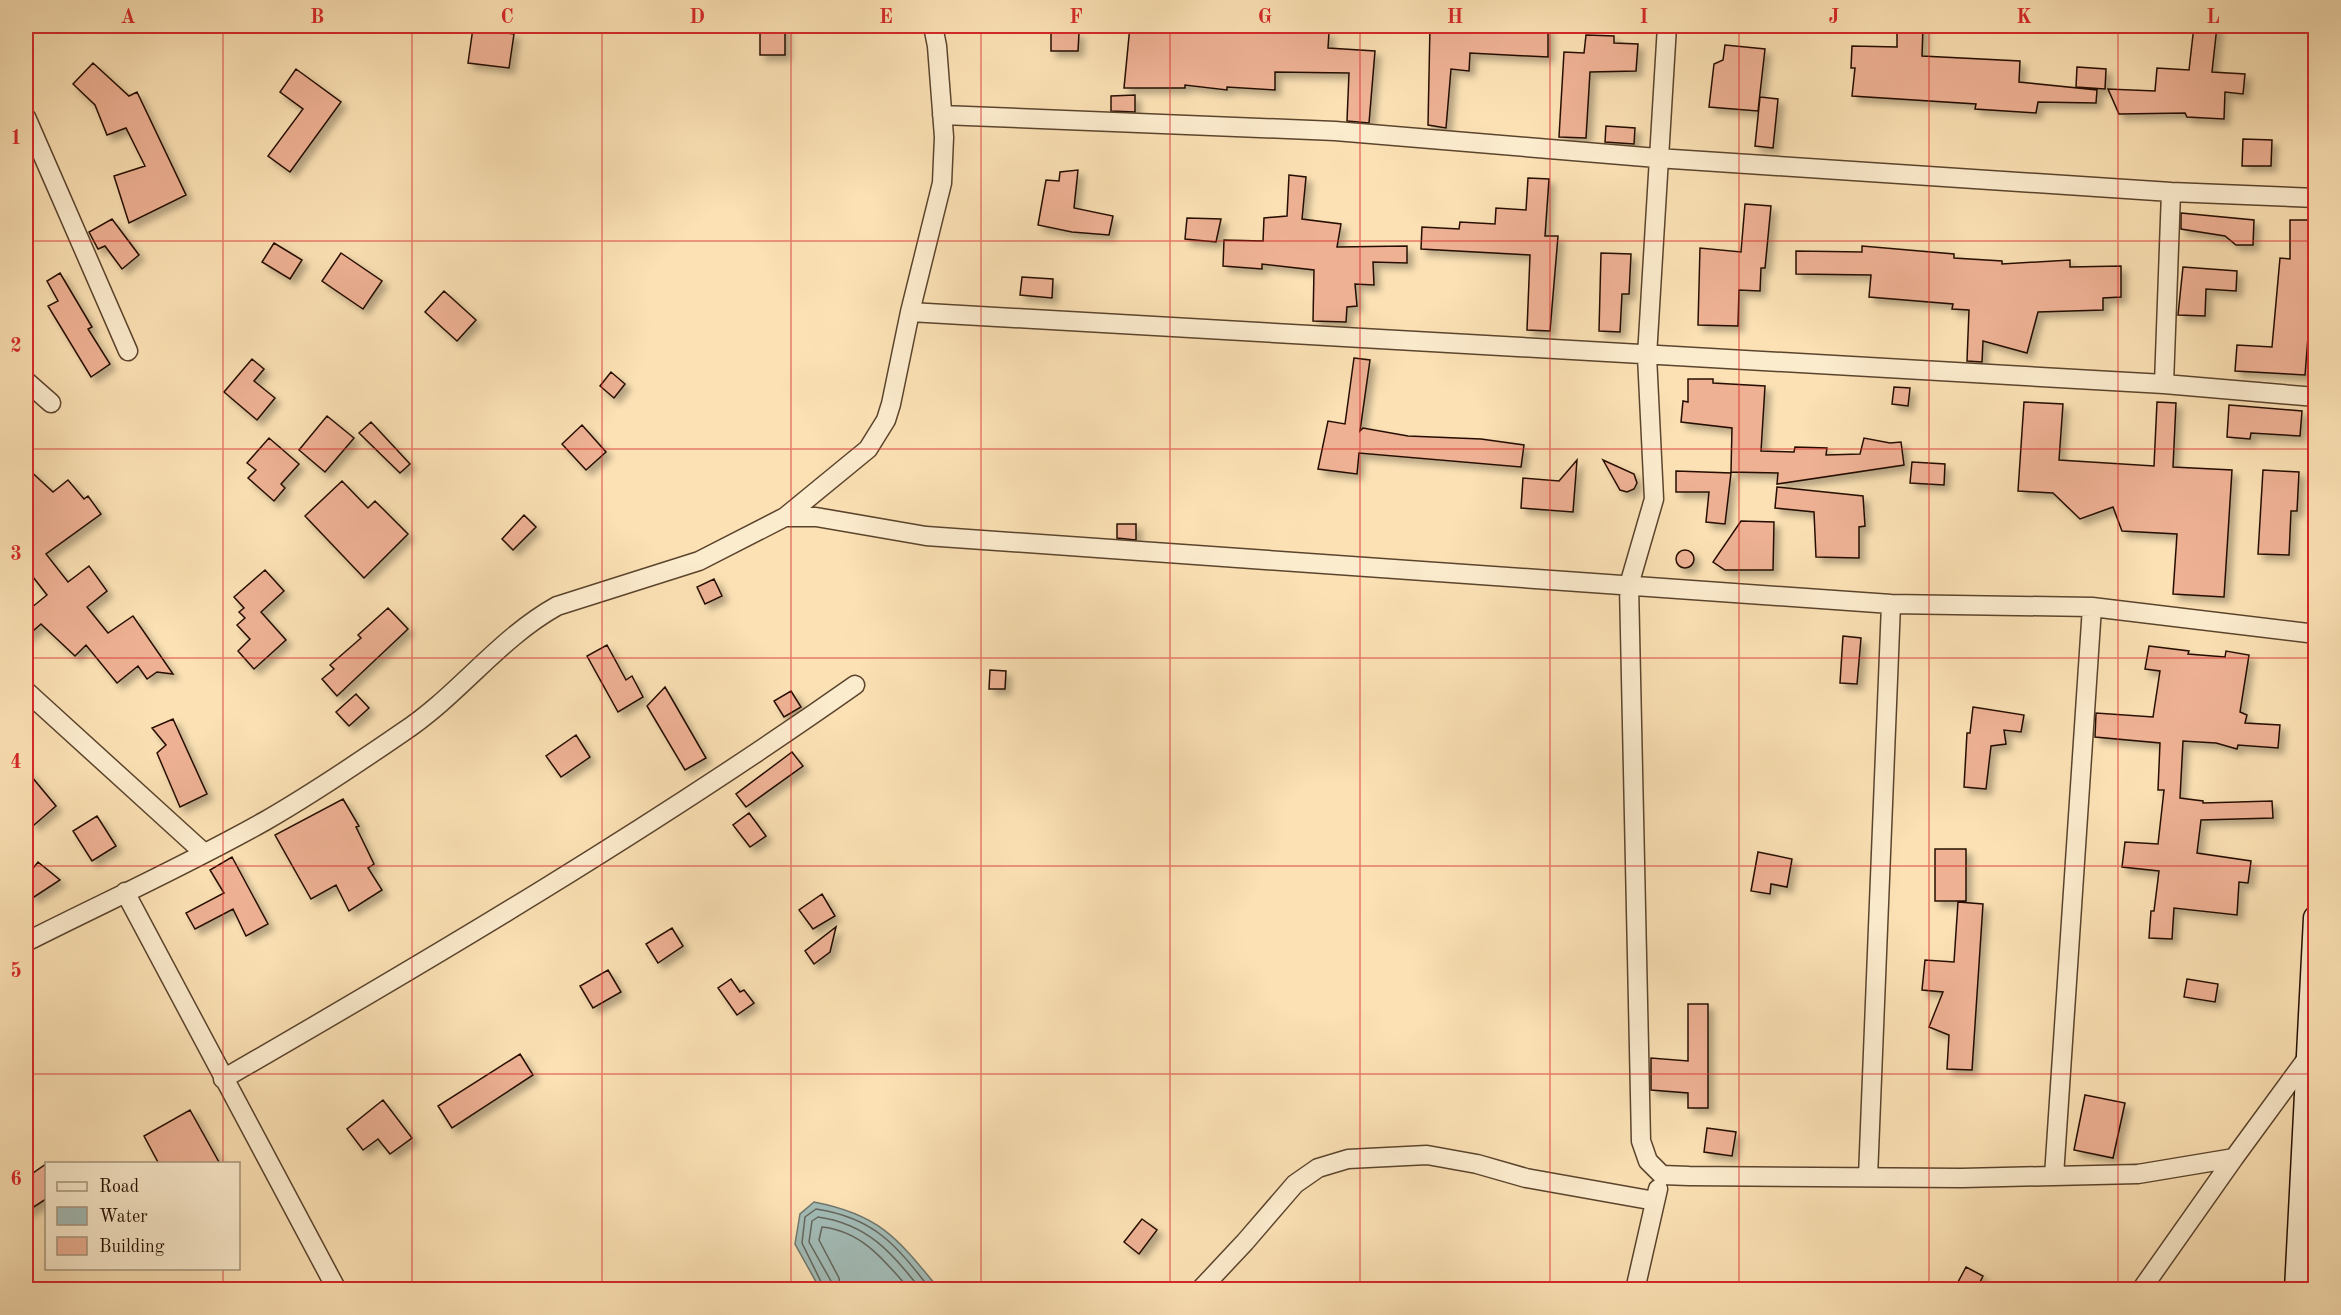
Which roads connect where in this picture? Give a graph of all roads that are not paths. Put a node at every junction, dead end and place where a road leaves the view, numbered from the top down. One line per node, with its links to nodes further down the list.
1 (933, 26): 3 (street)
2 (1667, 26): 5 (street)
3 (942, 115): 5 (street); 8 (street)
4 (26, 117): 9 (street)
5 (1657, 158): 6 (street); 10 (street)
6 (2170, 192): 7 (street); 12 (street)
7 (2316, 198)
8 (910, 312): 10 (street); 15 (street)
9 (128, 351)
10 (1647, 356): 12 (street); 16 (street)
11 (26, 381): 14 (street)
12 (2164, 384): 13 (street)
13 (2316, 397)
14 (51, 403)
15 (785, 517): 16 (street); 22 (street)
16 (1629, 585): 17 (street); 29 (street)
17 (1891, 604): 18 (street); 31 (street)
18 (2092, 607): 19 (street); 30 (street)
19 (2316, 634)
20 (855, 685): 27 (street)
21 (26, 692): 22 (street)
22 (203, 852): 23 (street)
23 (125, 892): 25 (street); 27 (street)
24 (2316, 918): 26 (street)
25 (26, 942)
26 (2311, 1043): 28 (street); 33 (street)
27 (224, 1079): 34 (street)
28 (2234, 1158): 30 (street); 37 (street)
29 (1662, 1175): 31 (street); 32 (street)
30 (2054, 1176): 31 (street)
31 (1868, 1177)
32 (1655, 1201): 35 (street); 36 (street)
33 (2308, 1223): 38 (street)
34 (337, 1290)
35 (1200, 1290)
36 (1635, 1290)
37 (2141, 1290)
38 (2296, 1290)

